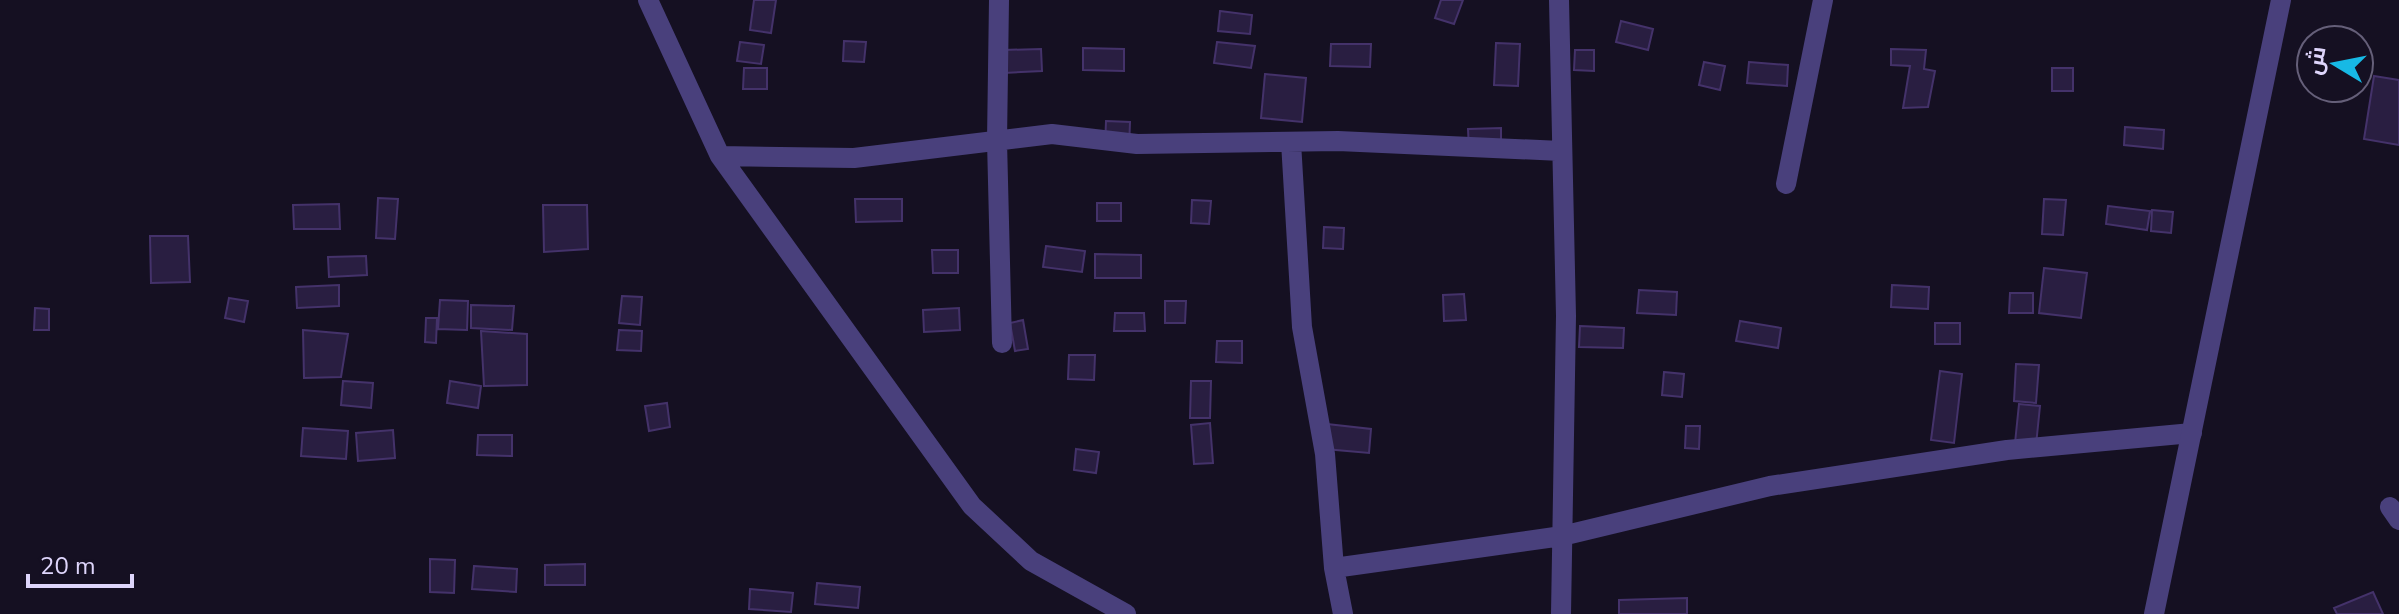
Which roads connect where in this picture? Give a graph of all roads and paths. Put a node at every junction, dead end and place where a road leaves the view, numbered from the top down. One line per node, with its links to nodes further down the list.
1 (648, 0): 9 (street)
2 (999, 0): 6 (street)
3 (1559, 0): 8 (street)
4 (1823, 0): 10 (street)
5 (2281, 0): 12 (street)
6 (997, 141): 7 (street); 9 (street); 11 (street)
7 (1291, 142): 8 (street); 14 (street)
8 (1561, 151): 13 (street)
9 (720, 156): 15 (street)
10 (1786, 184)
11 (1002, 343)
12 (2192, 433): 13 (street); 18 (street)
13 (1562, 536): 14 (street); 17 (street)
14 (1334, 568): 16 (street)
15 (1126, 614)
16 (1343, 614)
17 (1561, 614)
18 (2154, 614)

